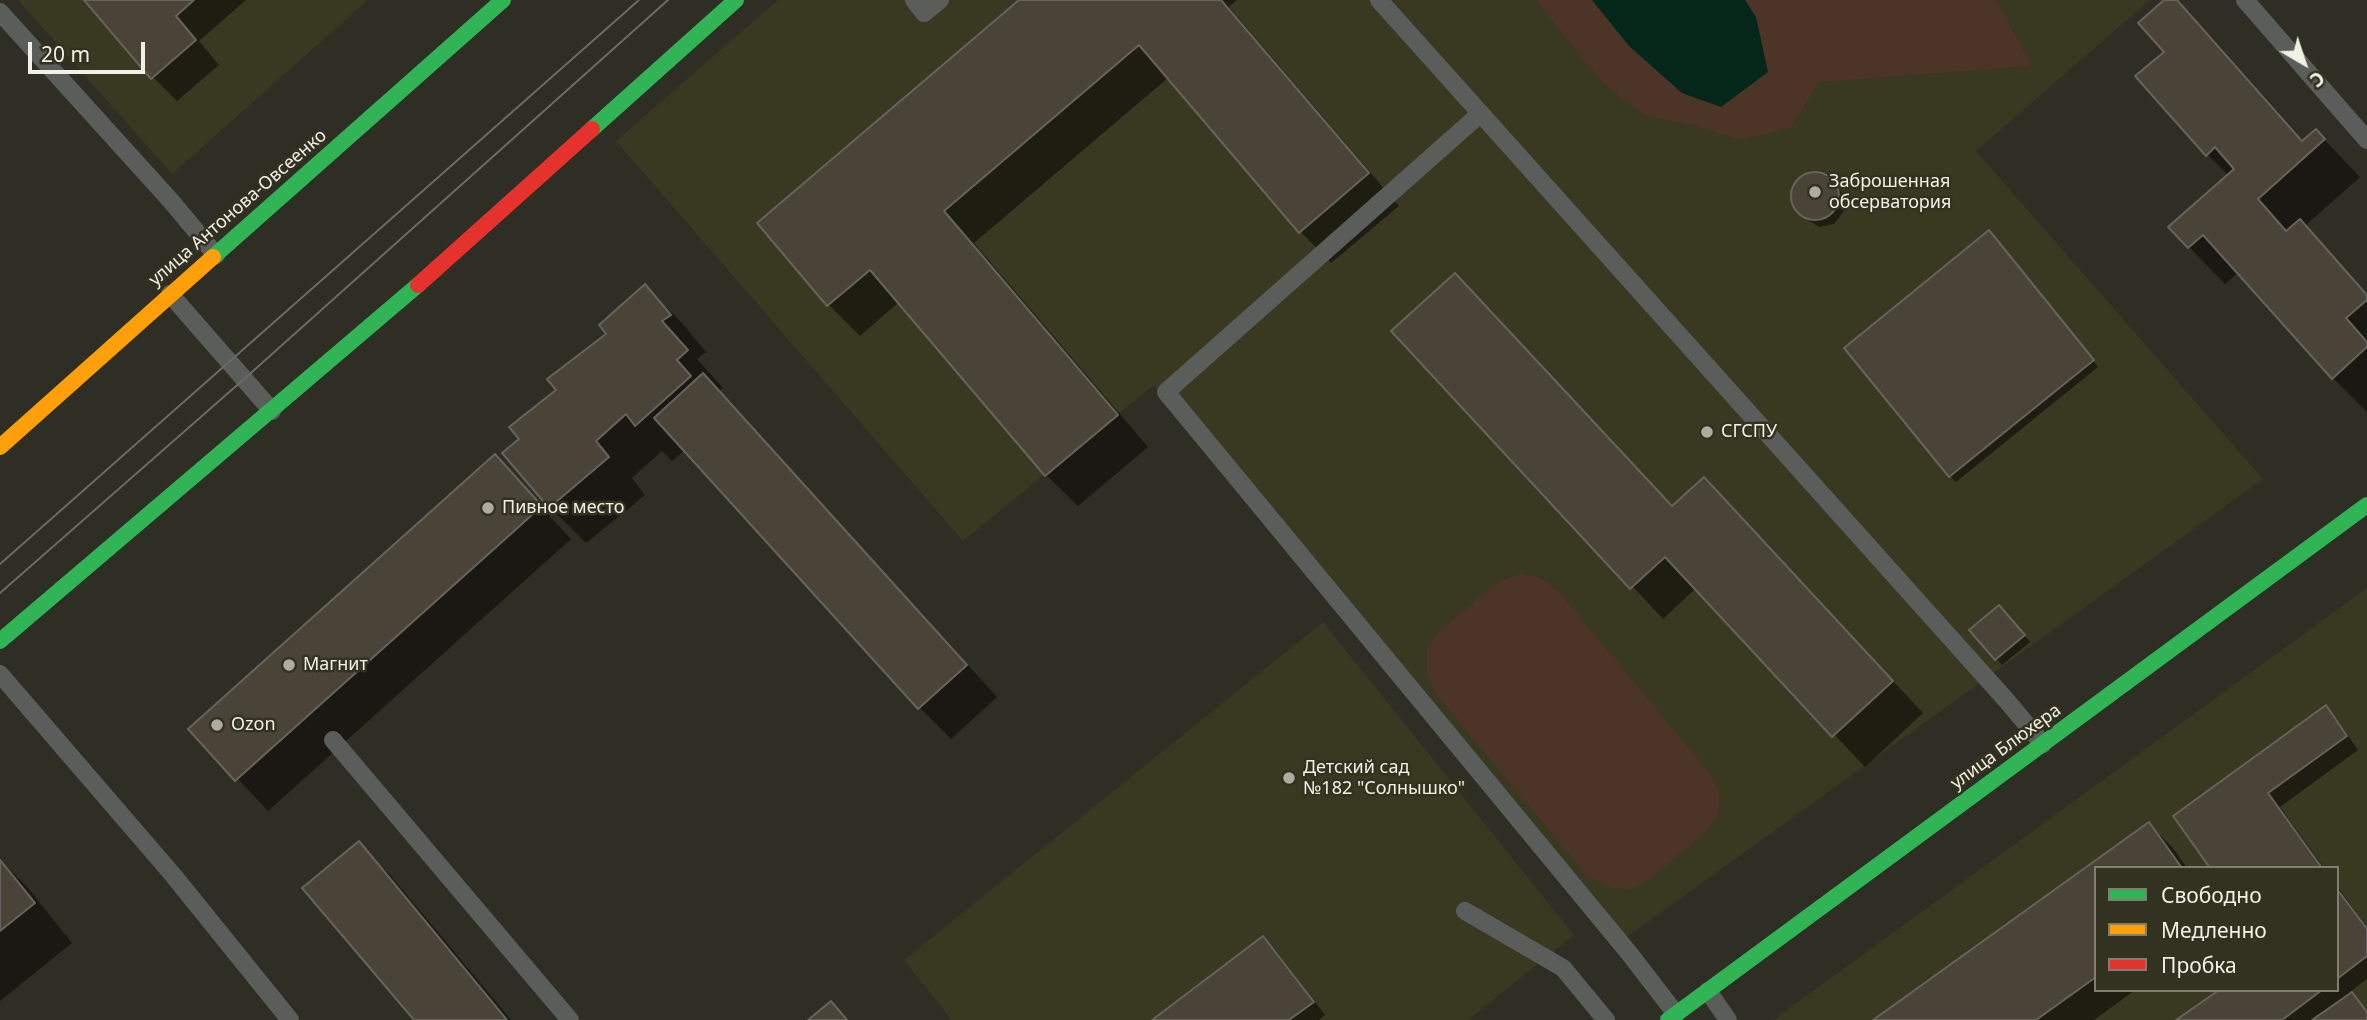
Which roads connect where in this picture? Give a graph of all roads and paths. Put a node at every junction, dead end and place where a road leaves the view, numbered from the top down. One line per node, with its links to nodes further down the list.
1 (503, 0): 10 (street, улица Антонова-Овсеенко)
2 (736, 0): 12 (street)
3 (914, 0): 4 (lane)
4 (940, 0)
5 (1379, 0): 8 (lane)
6 (2245, 0): 9 (lane)
7 (0, 12): 10 (lane)
8 (1480, 114): 18 (lane); 21 (lane)
9 (2367, 140)
10 (215, 256): 11 (street, улица Антонова-Овсеенко)
11 (170, 294): 12 (lane); 13 (street, улица Антонова-Овсеенко)
12 (272, 411): 15 (street)
13 (0, 447)
14 (2367, 505): 18 (street, улица Блюхера)
15 (0, 641)
16 (0, 674): 22 (lane)
17 (333, 740): 23 (lane)
18 (2043, 744): 20 (street, улица Блюхера)
19 (1465, 911): 24 (lane)
20 (1708, 991): 21 (street, улица Блюхера); 25 (lane)
21 (1672, 1017)
22 (290, 1020)
23 (570, 1020)
24 (1606, 1020)
25 (1728, 1020)

